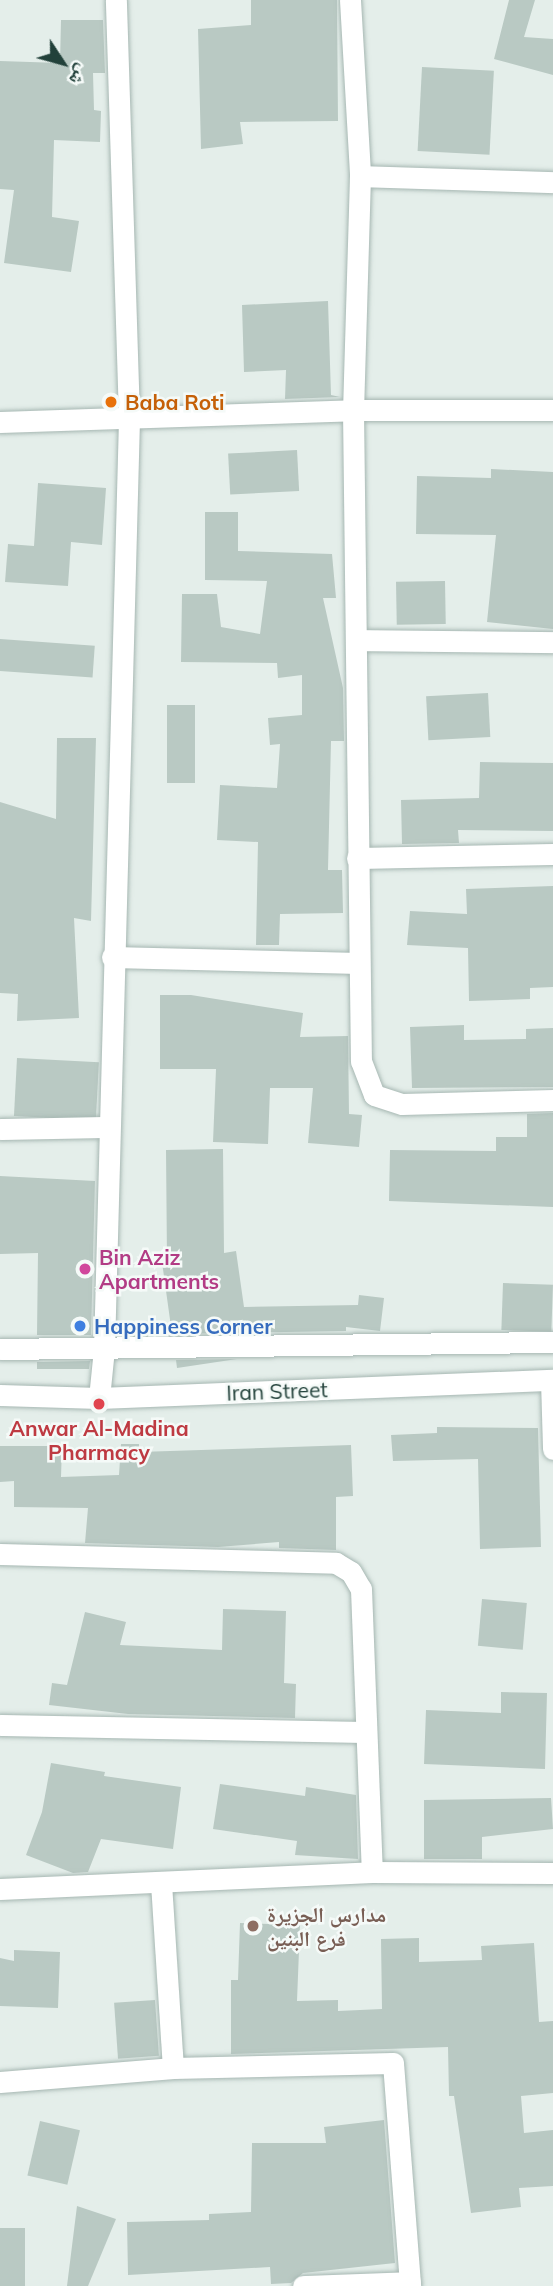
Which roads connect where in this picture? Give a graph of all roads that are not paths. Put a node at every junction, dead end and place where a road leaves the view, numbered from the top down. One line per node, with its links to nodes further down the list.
1 (116, 0): 7 (street)
2 (350, 0): 3 (street)
3 (360, 176): 4 (street); 5 (street)
4 (553, 181)
5 (353, 410): 6 (street); 7 (street); 9 (street)
6 (553, 410)
7 (129, 418): 8 (street); 13 (street)
8 (0, 422)
9 (358, 640): 10 (street); 12 (street)
10 (553, 642)
11 (553, 854): 12 (street)
12 (358, 858): 14 (street)
13 (112, 957): 14 (street); 16 (street)
14 (359, 963): 15 (street)
15 (553, 1100)
16 (107, 1127): 17 (street); 20 (street)
17 (0, 1129)
18 (553, 1342): 20 (street, Iran Street)
19 (0, 1349): 20 (street, Iran Street)
20 (104, 1349): 23 (street)
21 (552, 1379): 23 (street, Iran Street); 24 (street)
22 (0, 1395): 23 (street, Iran Street)
23 (99, 1398)
24 (553, 1449)
25 (0, 1554): 27 (street)
26 (0, 1725): 27 (street)
27 (366, 1732): 28 (street)
28 (372, 1872): 29 (street); 30 (street)
29 (553, 1872)
30 (161, 1883): 31 (street); 32 (street)
31 (0, 1889)
32 (173, 2068): 33 (street); 34 (street)
33 (0, 2082)
34 (410, 2284): 35 (street)
35 (303, 2286)

